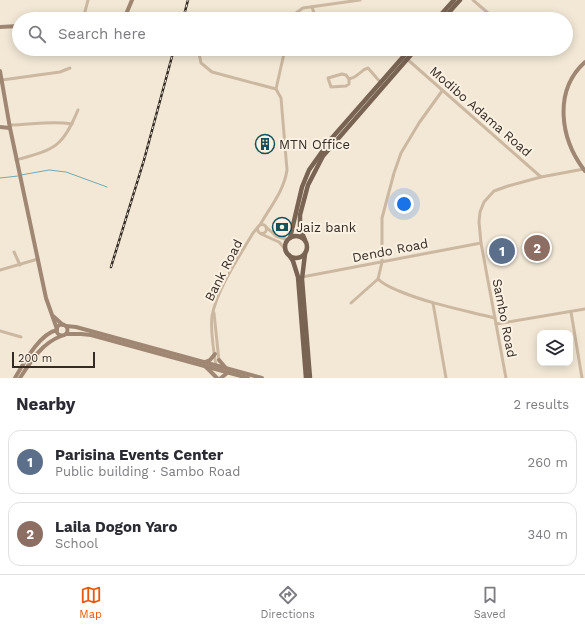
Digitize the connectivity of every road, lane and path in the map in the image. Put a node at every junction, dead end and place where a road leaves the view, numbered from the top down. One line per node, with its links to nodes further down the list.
1 (88, 0): 8 (street)
2 (132, 0): 9 (street)
3 (360, 0): 7 (street)
4 (454, 0): 12 (main road)
5 (460, 0): 13 (main road)
6 (473, 0): 14 (street)
7 (312, 7): 10 (street); 11 (street)
8 (85, 12)
9 (127, 12)
10 (297, 12)
11 (314, 12)
12 (443, 12)
13 (449, 12)
14 (487, 12)
15 (12, 26): 16 (street)
16 (0, 27)
17 (200, 56): 28 (street)
18 (283, 56): 28 (street)
19 (404, 56): 27 (main road)
20 (410, 56): 21 (main road)
21 (407, 59): 29 (street, Modibo Adama Road); 43 (main road)
22 (585, 62): 35 (street)
23 (70, 68): 26 (street)
24 (0, 71): 26 (street)
25 (349, 79): 25 (street); 27 (street)
26 (2, 80): 32 (street)
27 (381, 82): 42 (main road)
28 (276, 88): 37 (street, Bank Road)
29 (442, 91): 36 (street, Modibo Adama Road); 50 (street)
30 (78, 110): 31 (street)
31 (72, 124): 32 (street); 34 (street)
32 (10, 126): 33 (street); 34 (street)
33 (0, 127)
34 (16, 160): 49 (street)
35 (584, 170): 36 (street, Sambo Road)
36 (541, 177): 44 (street, Sambo Road)
37 (265, 218): 38 (street, Bank Road); 39 (street)
38 (259, 226): 39 (street); 40 (street); 41 (street, Bank Road)
39 (265, 226): 40 (street); 42 (street)
40 (261, 233): 41 (street, Bank Road); 45 (street)
41 (251, 236): 58 (street, Bank Road)
42 (289, 239): 43 (main road); 45 (main road)
43 (305, 240): 47 (main road)
44 (481, 243): 50 (street, Dendo Road); 61 (street, Sambo Road)
45 (285, 249): 48 (main road)
46 (14, 252): 51 (street)
47 (305, 254): 48 (main road); 53 (main road)
48 (289, 255): 79 (main road)
49 (38, 259): 51 (street); 60 (street)
50 (382, 262): 53 (street, Dendo Road); 54 (street)
51 (20, 265): 52 (street)
52 (0, 270)
53 (302, 277): 80 (main road)
54 (378, 279): 55 (street); 56 (street)
55 (351, 303)
56 (433, 303): 61 (street); 81 (street)
57 (585, 309): 59 (street)
58 (213, 312): 68 (street, Bank Road); 69 (street, Bank Road)
59 (571, 312): 62 (street); 83 (street)
60 (53, 316): 63 (street); 64 (street)
61 (495, 318): 62 (street, Sambo Road)
62 (496, 324): 82 (street, Sambo Road)
63 (64, 326): 64 (street); 66 (street); 70 (street)
64 (57, 329): 66 (street); 73 (street)
65 (0, 330): 67 (street)
66 (64, 335): 70 (street); 74 (street)
67 (21, 337)
68 (214, 354): 70 (street); 71 (street, Bank Road)
69 (218, 360): 71 (street, Bank Road); 72 (street)
70 (206, 365): 71 (street); 75 (street)
71 (218, 368): 72 (street); 75 (street, Bank Road); 76 (street)
72 (227, 370): 76 (street); 77 (street); 78 (street)
73 (14, 378)
74 (20, 378)
75 (217, 378)
76 (220, 378)
77 (248, 378)
78 (262, 378)
79 (306, 378)
80 (310, 378)
81 (446, 378)
82 (506, 378)
83 (582, 378)

